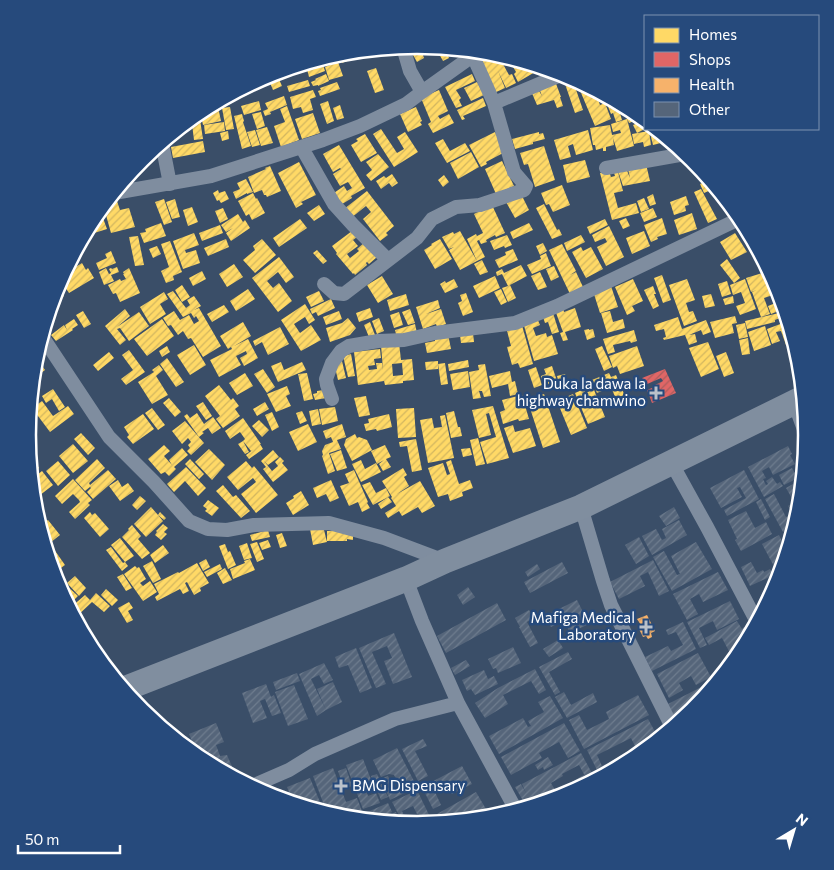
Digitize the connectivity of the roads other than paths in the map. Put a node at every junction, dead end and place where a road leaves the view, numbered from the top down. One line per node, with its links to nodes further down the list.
1 (405, 54): 5 (street)
2 (469, 58): 5 (street)
3 (477, 60): 6 (street)
4 (551, 79): 6 (street)
5 (422, 92): 7 (street)
6 (494, 103): 14 (street)
7 (302, 148): 11 (street); 14 (street)
8 (164, 151): 11 (street)
9 (675, 156): 10 (street)
10 (606, 168)
11 (170, 184): 12 (street)
12 (125, 191)
13 (733, 221): 17 (street)
14 (388, 260): 15 (street)
15 (324, 284)
16 (47, 344): 21 (street)
17 (332, 399)
18 (796, 401): 19 (highway)
19 (671, 462): 20 (highway); 23 (street)
20 (580, 507): 21 (highway); 26 (street)
21 (445, 561): 22 (highway)
22 (406, 578): 24 (highway); 25 (street)
23 (753, 614)
24 (131, 685)
25 (458, 703): 27 (street); 28 (street)
26 (669, 720)
27 (261, 782)
28 (513, 804)

